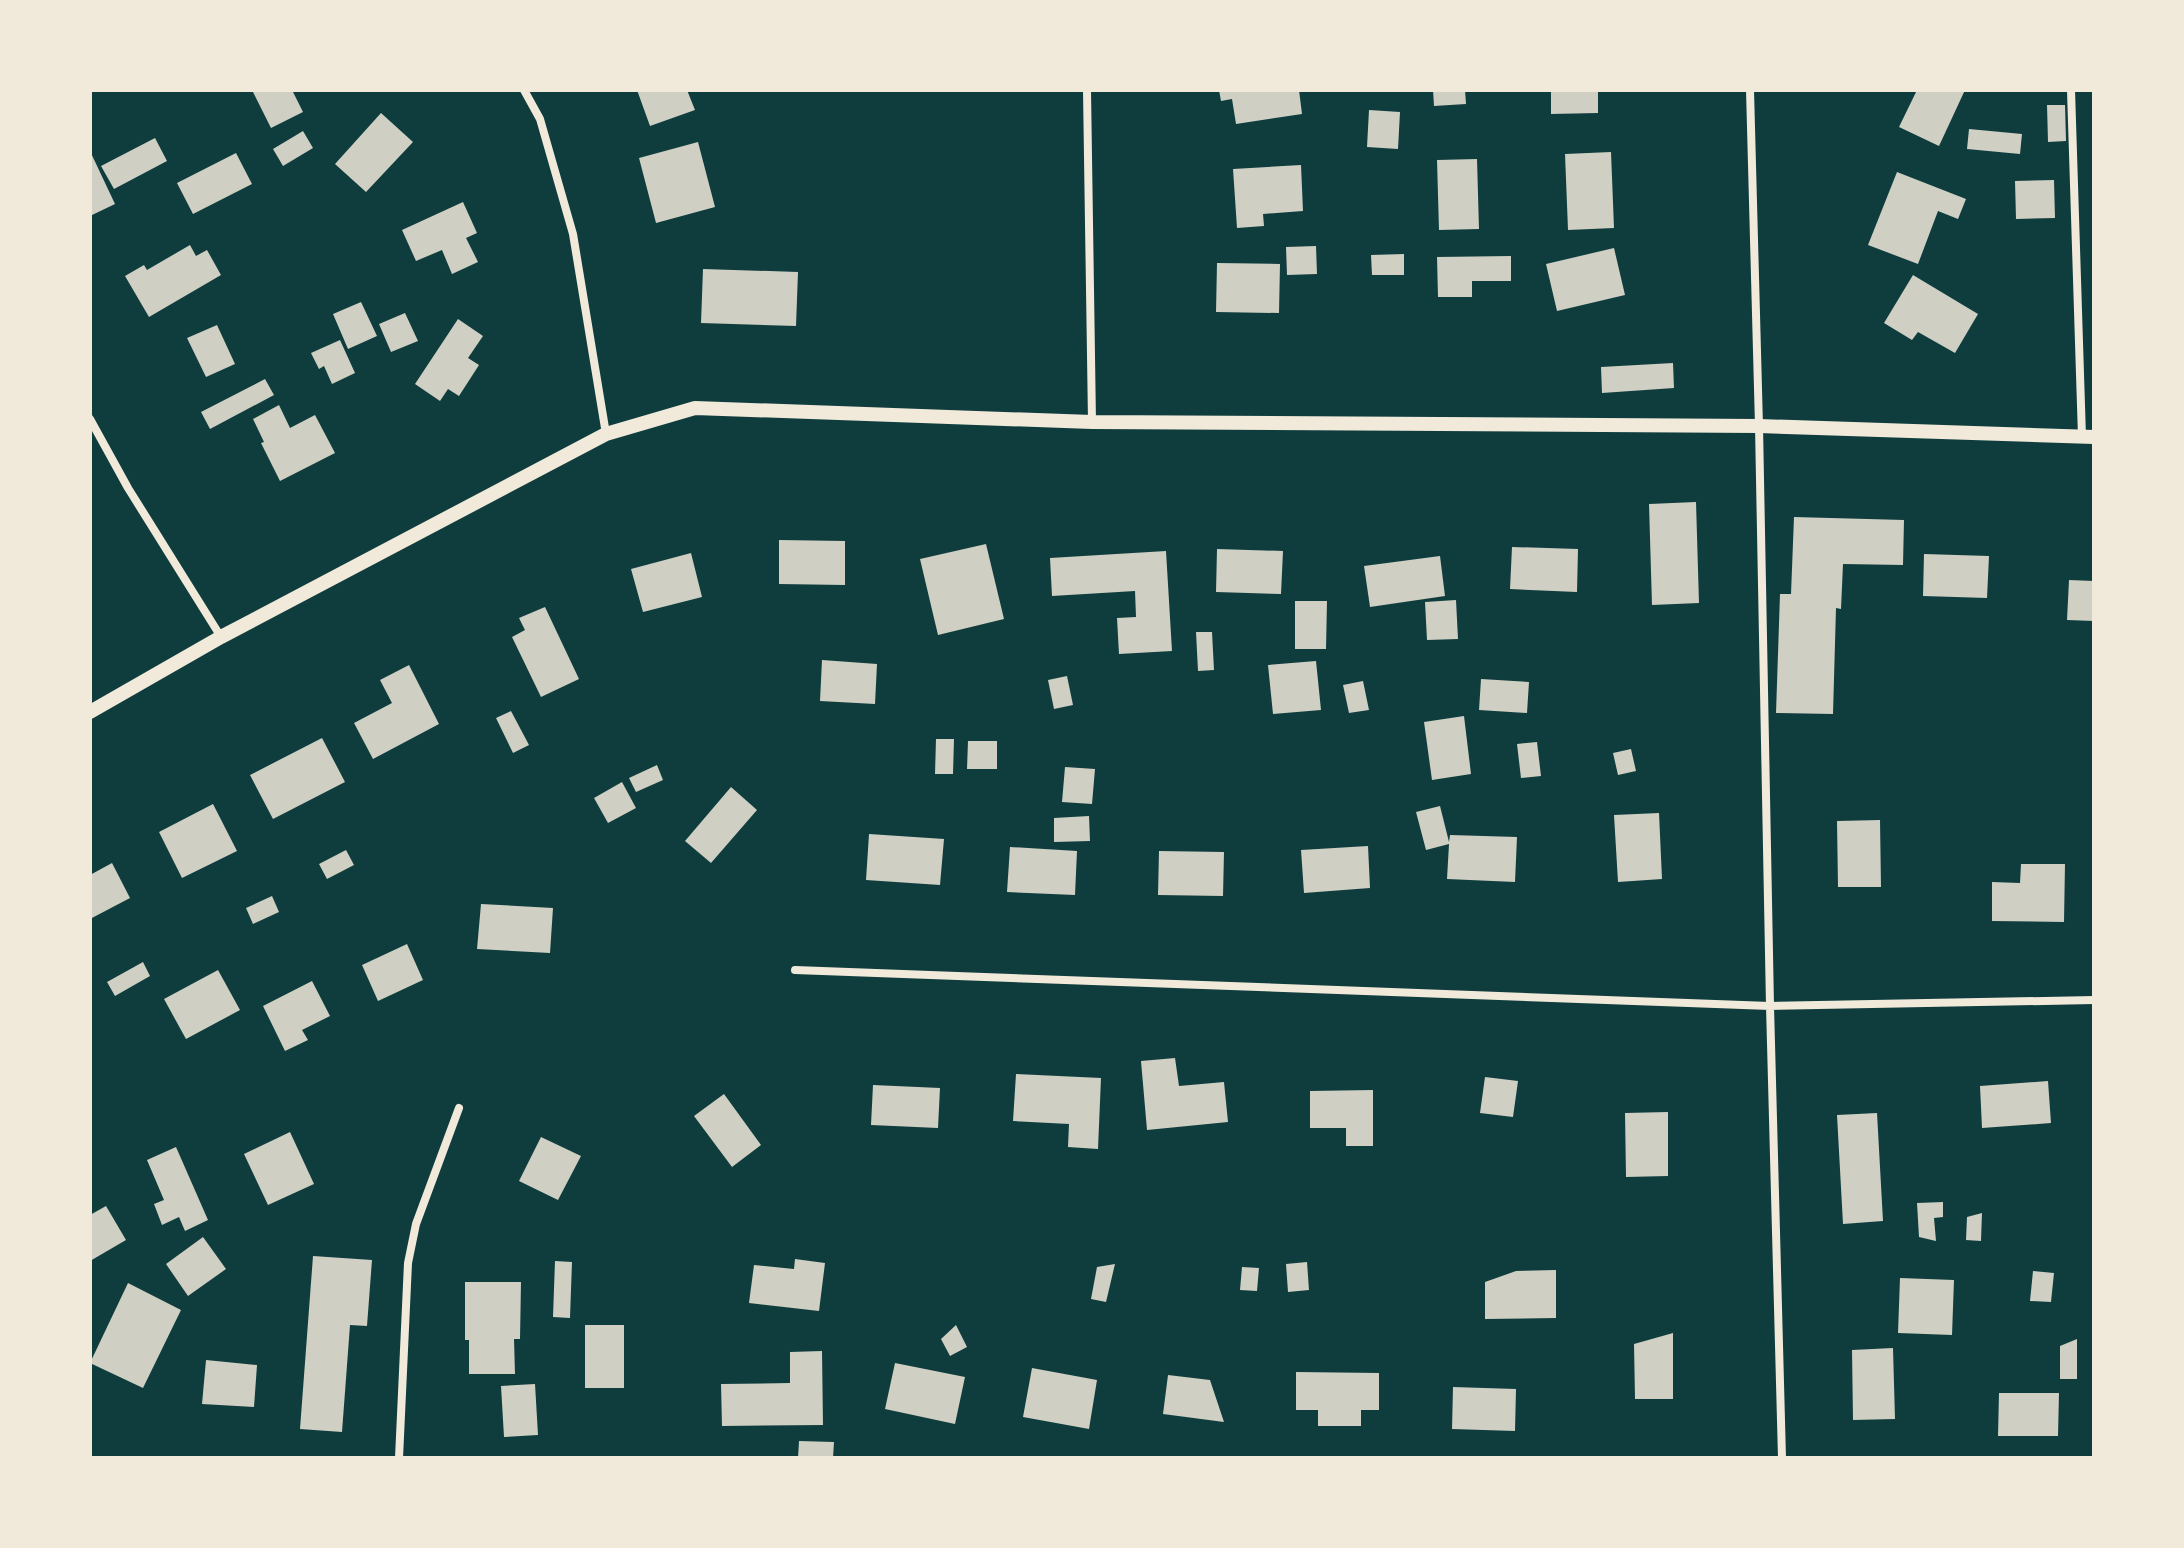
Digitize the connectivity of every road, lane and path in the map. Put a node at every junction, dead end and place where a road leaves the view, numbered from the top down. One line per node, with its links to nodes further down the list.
1 (524, 90): 8 (street)
2 (1087, 90): 6 (street)
3 (1750, 90): 7 (street)
4 (2071, 90): 9 (street)
5 (90, 419): 10 (street)
6 (1092, 422): 7 (street); 8 (street)
7 (1759, 426): 9 (street); 14 (street)
8 (606, 434): 10 (street)
9 (2088, 437)
10 (221, 637): 11 (street)
11 (90, 712)
12 (795, 970): 14 (street)
13 (2094, 1000): 14 (street)
14 (1770, 1006): 17 (street)
15 (459, 1108): 16 (street)
16 (399, 1458)
17 (1782, 1458)

